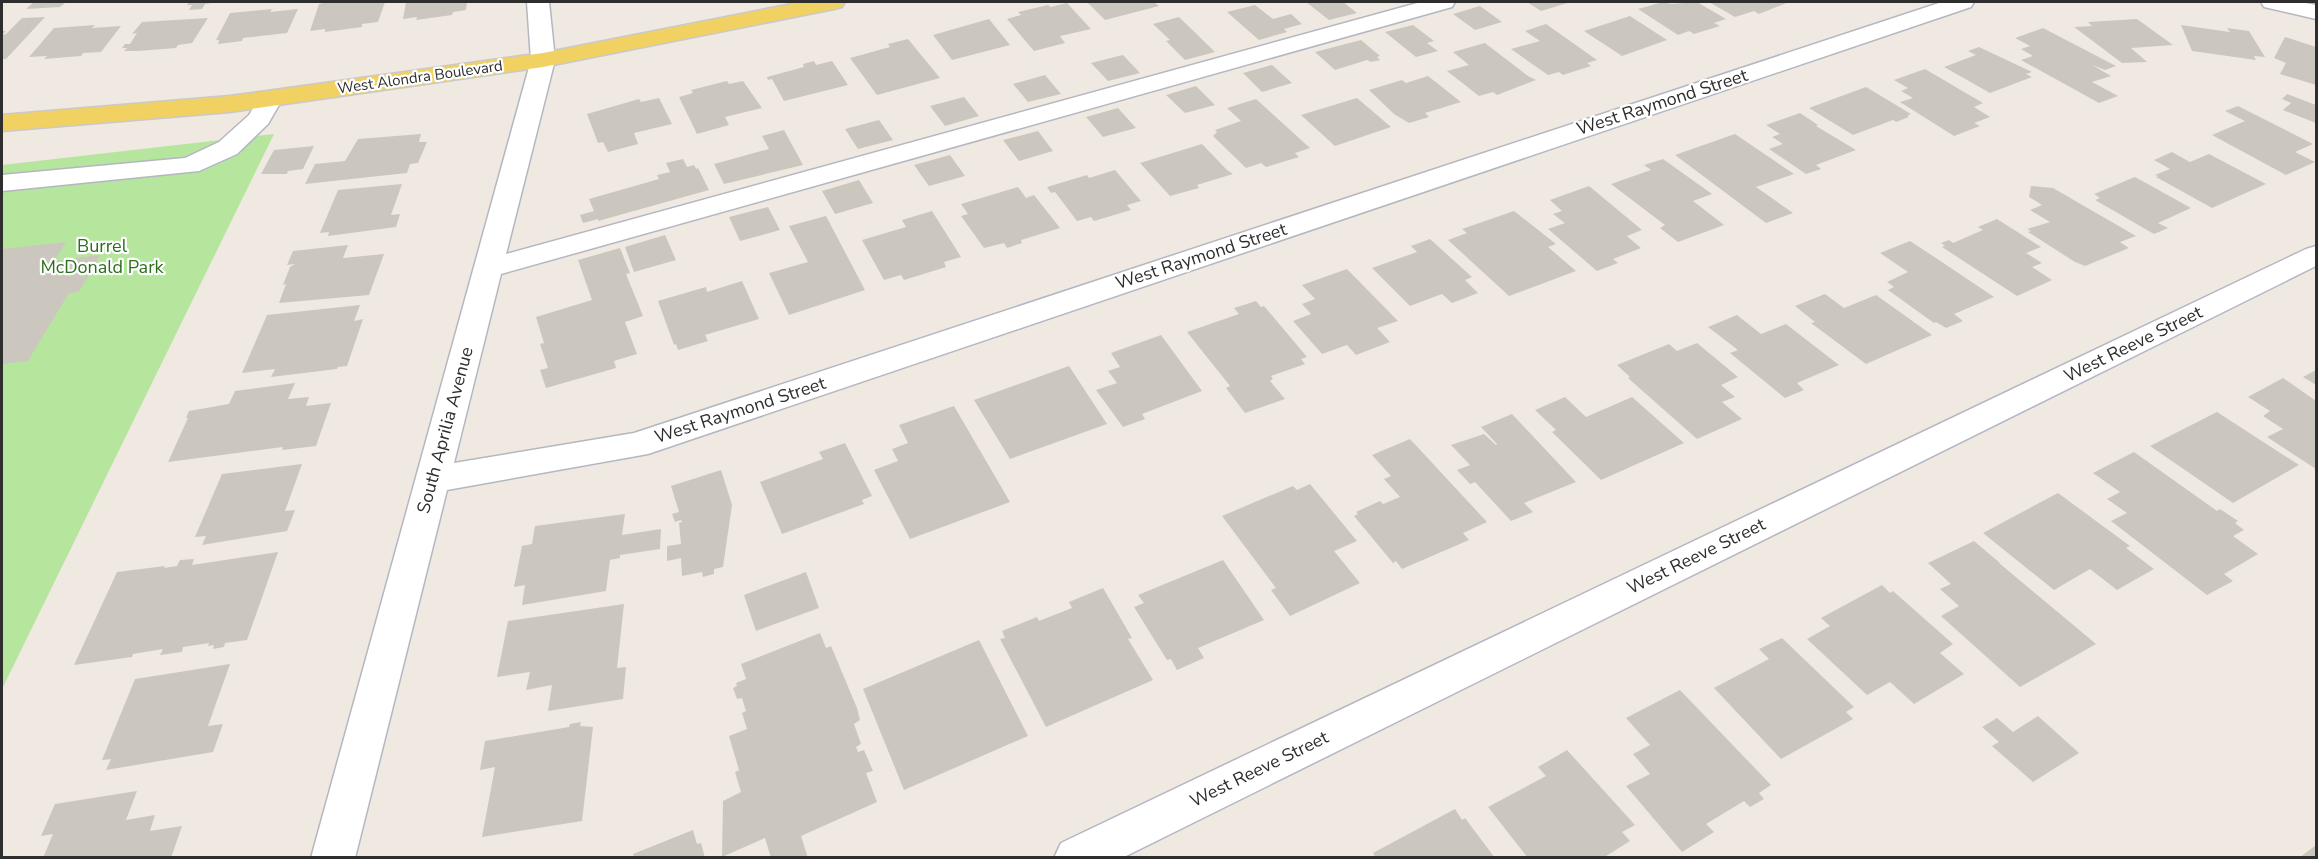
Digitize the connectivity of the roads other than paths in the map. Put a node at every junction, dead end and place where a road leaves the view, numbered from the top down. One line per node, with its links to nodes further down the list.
1 (538, 2): 7 (street, South Aprilia Avenue)
2 (834, 2): 7 (main road, West Alondra Boulevard)
3 (1444, 2): 12 (street)
4 (1963, 2): 13 (street, West Raymond Street)
5 (2272, 2): 6 (street)
6 (2316, 12)
7 (543, 60): 8 (main road, West Alondra Boulevard); 12 (street, South Aprilia Avenue)
8 (271, 98): 9 (main road, West Alondra Boulevard); 10 (street)
9 (2, 123)
10 (2, 183)
11 (2316, 255): 15 (street, West Reeve Street)
12 (488, 268): 13 (street, South Aprilia Avenue)
13 (431, 480): 14 (street, South Aprilia Avenue)
14 (333, 858)
15 (1076, 858)

